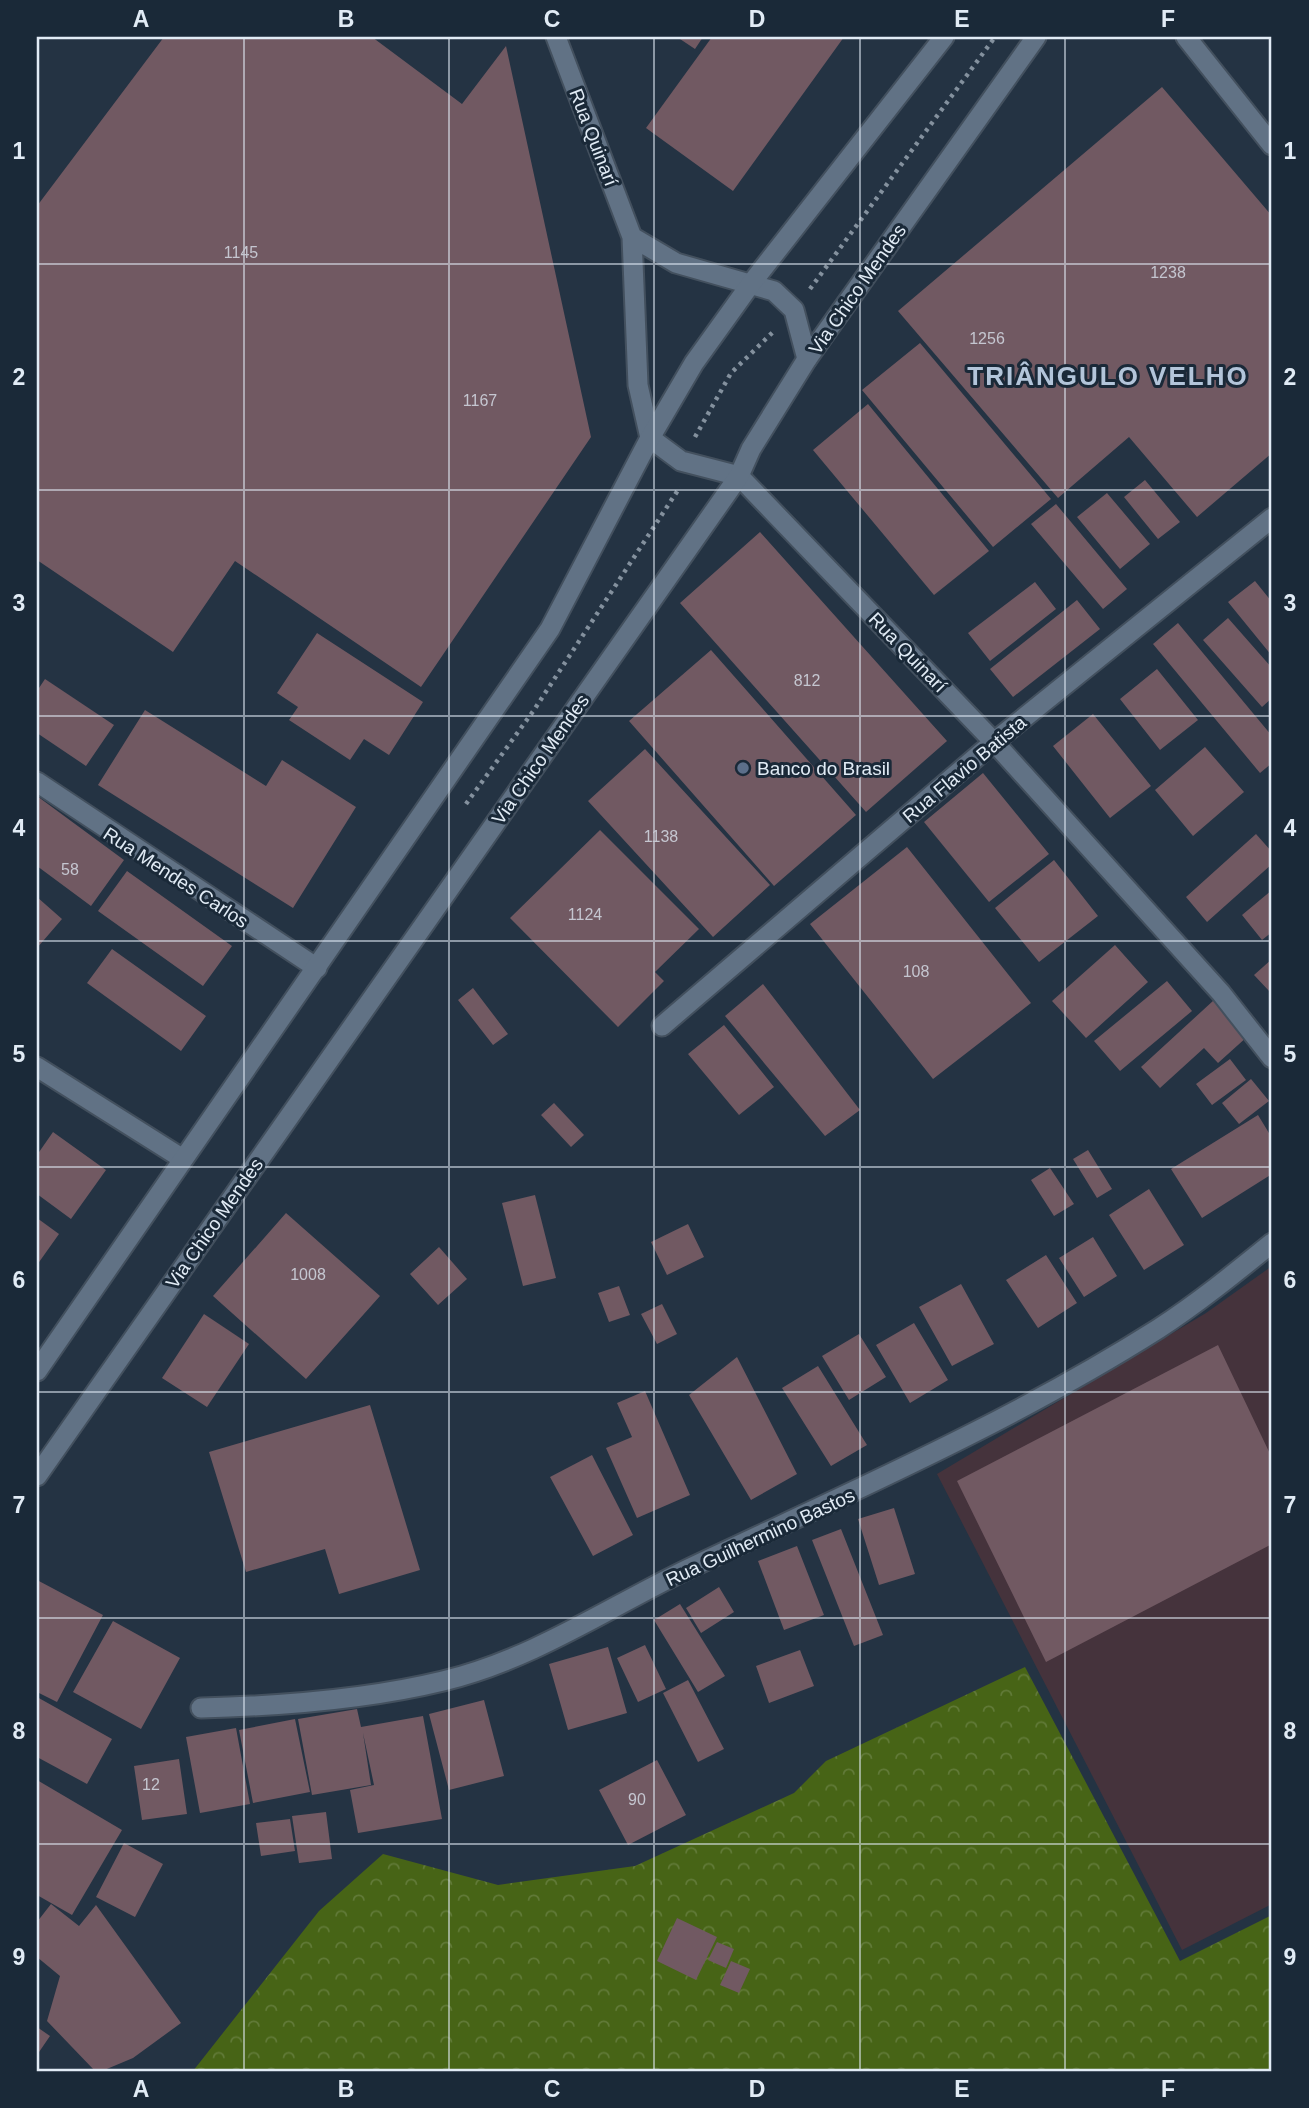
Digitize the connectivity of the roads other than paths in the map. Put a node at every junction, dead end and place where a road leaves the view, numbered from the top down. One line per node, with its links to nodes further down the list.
1 (556, 37): 6 (street, Rua Quinarí)
2 (943, 37): 7 (street)
3 (1036, 37): 8 (street, Via Chico Mendes)
4 (1186, 37): 5 (street)
5 (1272, 145)
6 (632, 237): 7 (street); 9 (street, Rua Quinarí)
7 (750, 285): 8 (street); 9 (street)
8 (807, 359): 10 (street, Via Chico Mendes)
9 (650, 438): 10 (street); 14 (street)
10 (738, 476): 12 (street, Rua Quinarí); 21 (street, Via Chico Mendes)
11 (1272, 518): 12 (street, Rua Flavio Batista)
12 (994, 742): 15 (street, Rua Flavio Batista); 16 (street, Rua Quinarí)
13 (37, 782): 14 (street, Rua Mendes Carlos)
14 (317, 968): 18 (street)
15 (662, 1027)
16 (1272, 1058)
17 (37, 1067): 18 (street)
18 (183, 1159): 20 (street)
19 (1272, 1243): 22 (street, Rua Guilhermino Bastos)
20 (37, 1371)
21 (37, 1476)
22 (201, 1708)

